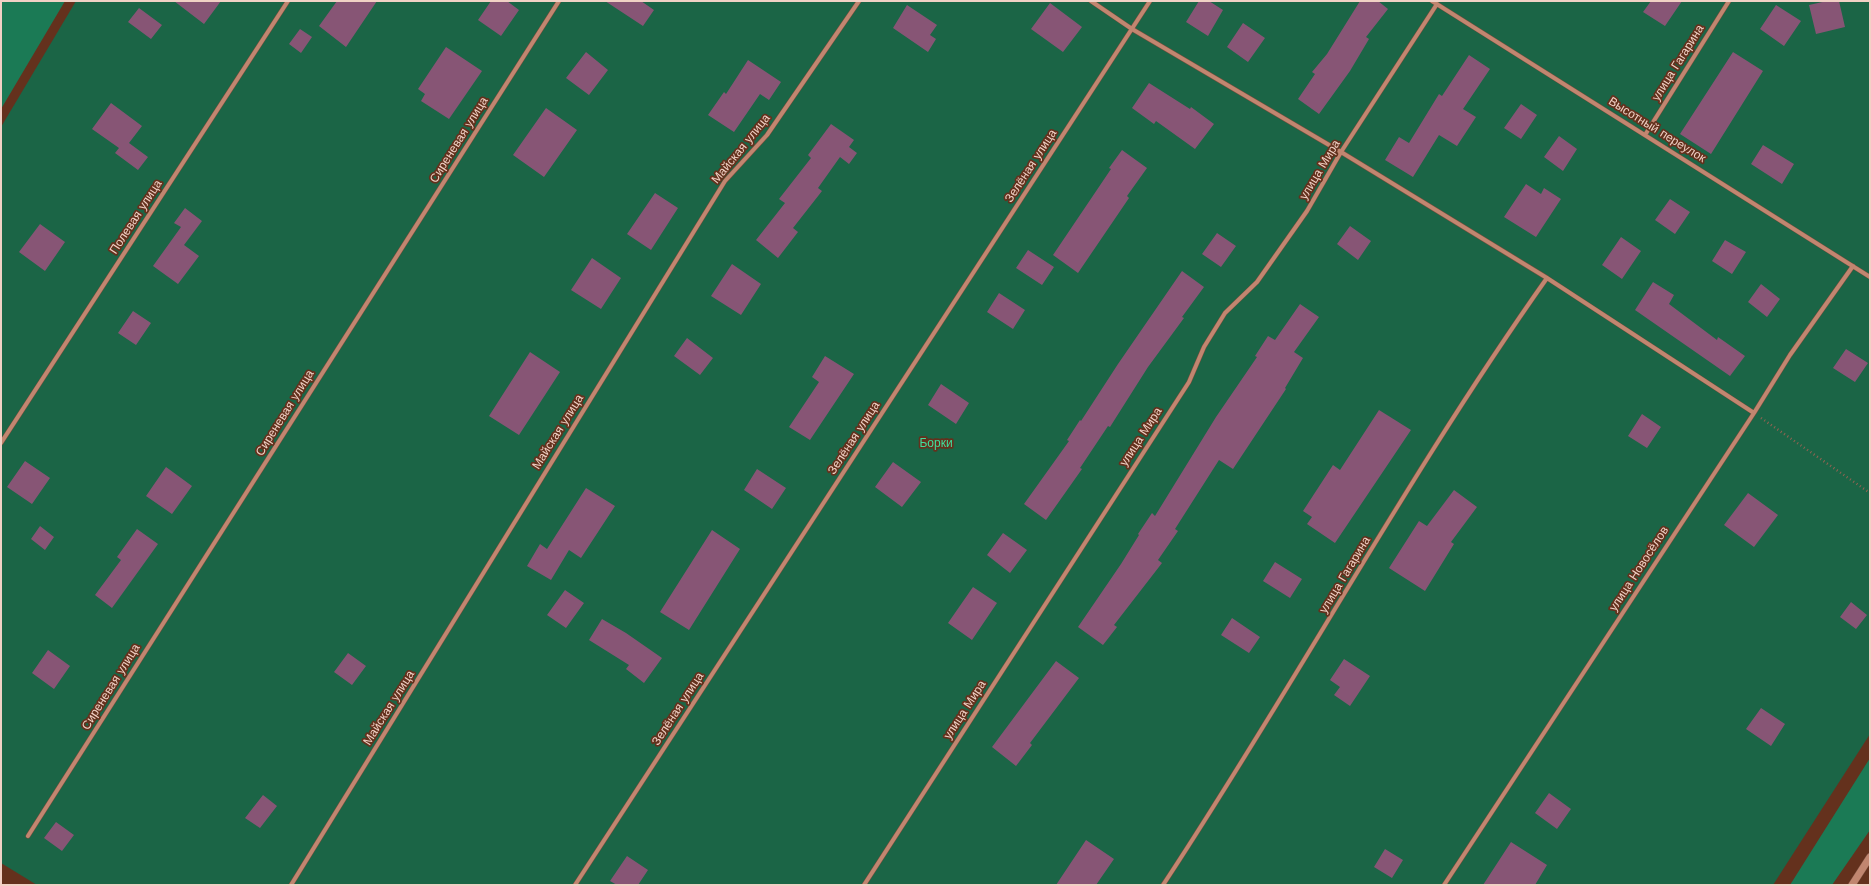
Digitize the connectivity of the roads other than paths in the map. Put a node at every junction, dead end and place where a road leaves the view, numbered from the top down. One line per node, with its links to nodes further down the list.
1 (288, 1): 16 (street, Полевая улица)
2 (559, 1): 17 (street, Сиреневая улица)
3 (858, 1): 19 (street, Майская улица)
4 (1091, 1): 9 (street)
5 (1150, 1): 9 (street, Зелёная улица)
6 (1432, 1): 8 (street, Высотный переулок)
7 (1729, 1): 10 (street, улица Гагарина)
8 (1437, 4): 10 (street, Высотный переулок); 11 (street, улица Мира)
9 (1132, 29): 11 (street); 20 (street, Зелёная улица)
10 (1645, 135): 12 (street, Высотный переулок)
11 (1341, 152): 14 (street); 21 (street, улица Мира)
12 (1853, 266): 13 (street, Высотный переулок); 15 (street, улица Новосёлов)
13 (1870, 277)
14 (1547, 278): 15 (street); 22 (street, улица Гагарина)
15 (1754, 413): 23 (street, улица Новосёлов)
16 (1, 443)
17 (28, 836)
18 (1870, 857): 24 (street)
19 (291, 885)
20 (575, 885)
21 (864, 885)
22 (1163, 885)
23 (1444, 885)
24 (1852, 885)

